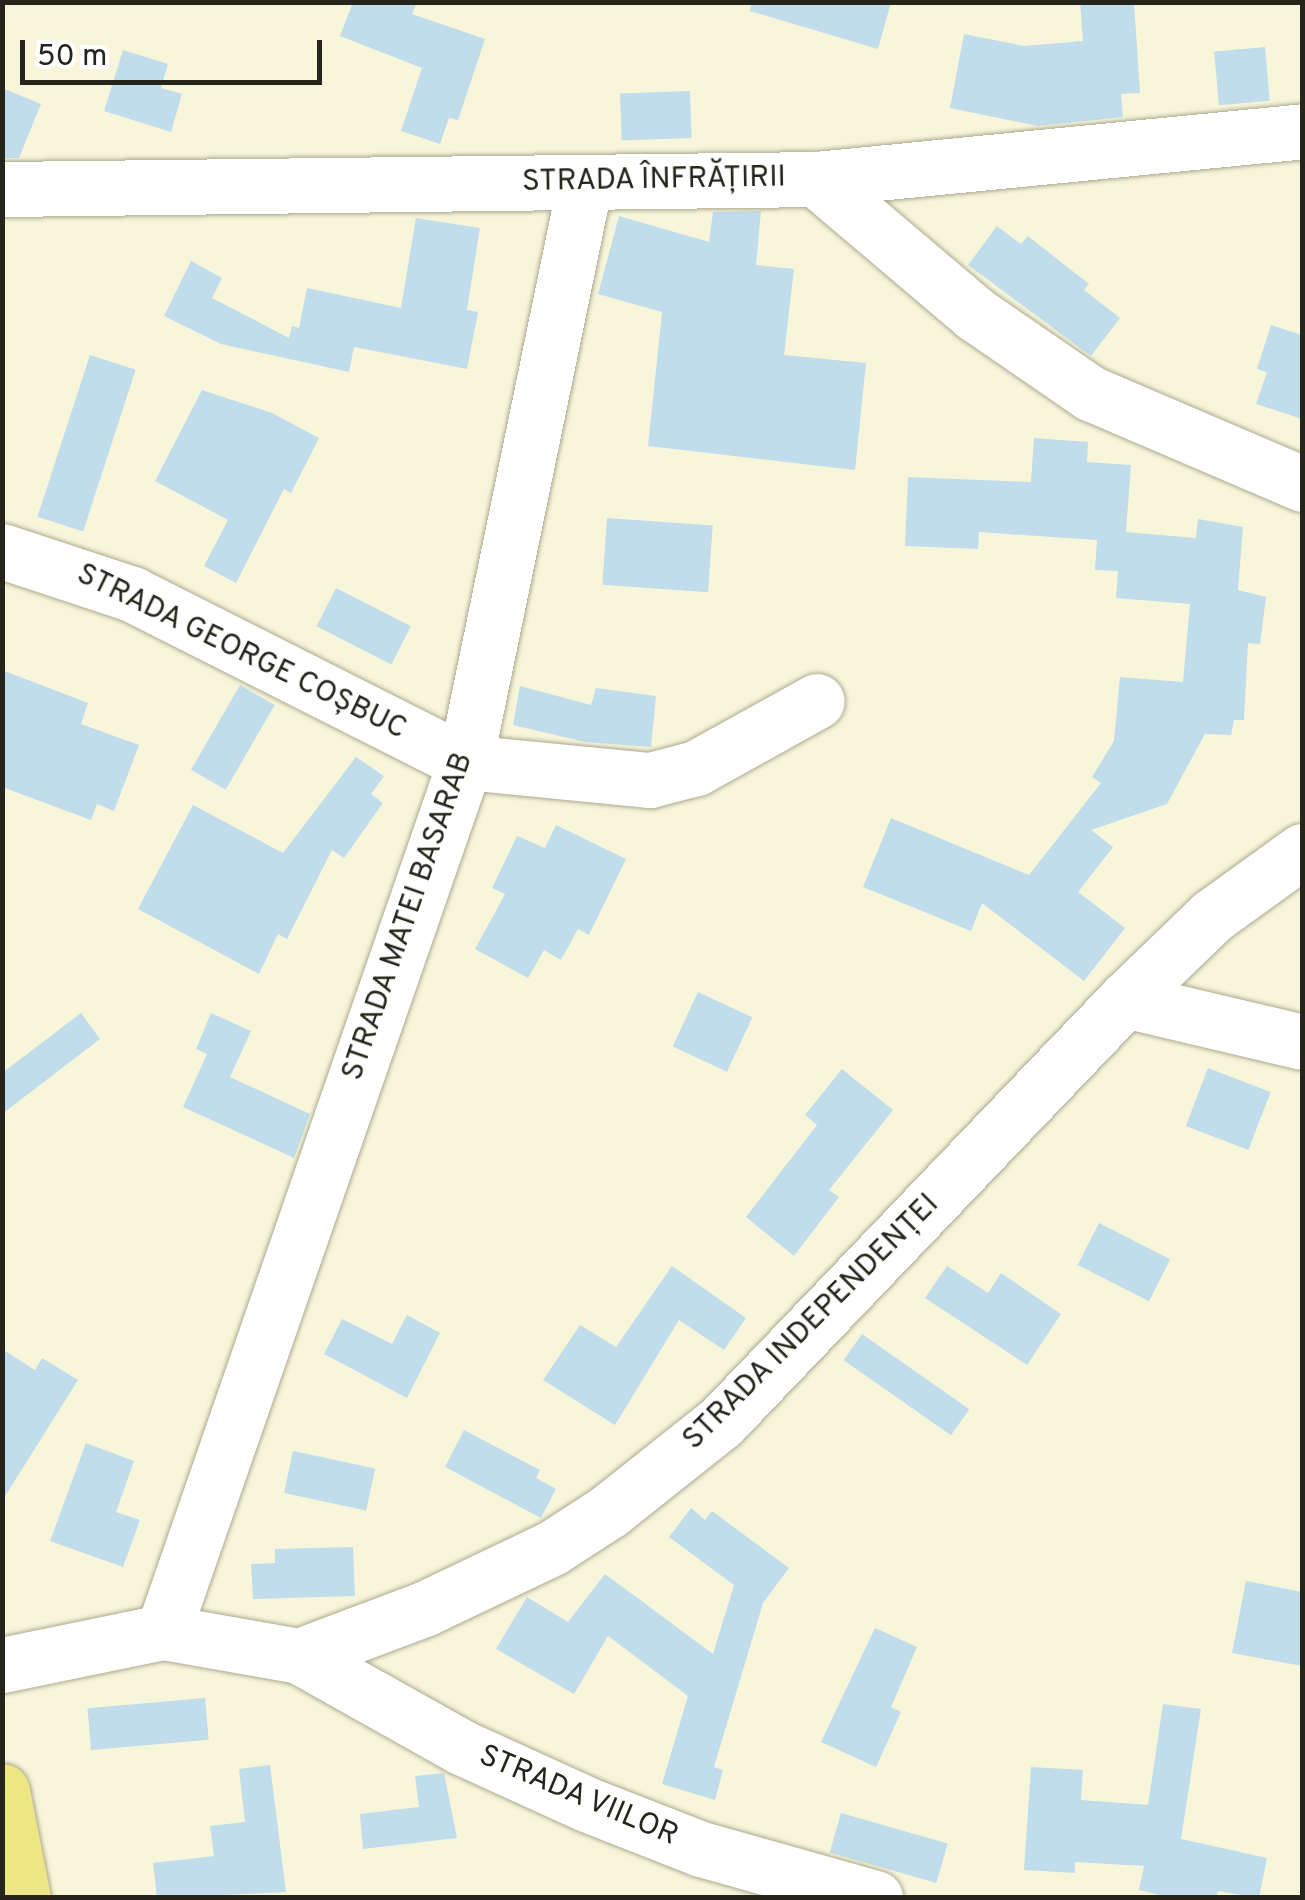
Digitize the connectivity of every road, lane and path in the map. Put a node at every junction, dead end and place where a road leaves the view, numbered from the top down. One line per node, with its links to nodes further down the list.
1 (1302, 130): 2 (street, STRADA ÎNFRĂȚIRII)
2 (816, 179): 3 (street, STRADA ÎNFRĂȚIRII); 5 (street)
3 (585, 182): 4 (street, STRADA ÎNFRĂȚIRII); 8 (street, STRADA MATEI BASARAB)
4 (2, 189)
5 (1302, 484)
6 (2, 551): 8 (street, STRADA GEORGE COȘBUC)
7 (817, 701): 8 (street, STRADA GEORGE COȘBUC)
8 (465, 762): 12 (street, STRADA MATEI BASARAB)
9 (1302, 851): 10 (street, STRADA INDEPENDENȚEI)
10 (1124, 1000): 11 (street); 13 (street, STRADA INDEPENDENȚEI)
11 (1302, 1042)
12 (164, 1632): 13 (street); 14 (street)
13 (298, 1656): 17 (street, STRADA VIILOR)
14 (2, 1665)
15 (2, 1791): 16 (main road)
16 (23, 1898)
17 (875, 1898)

